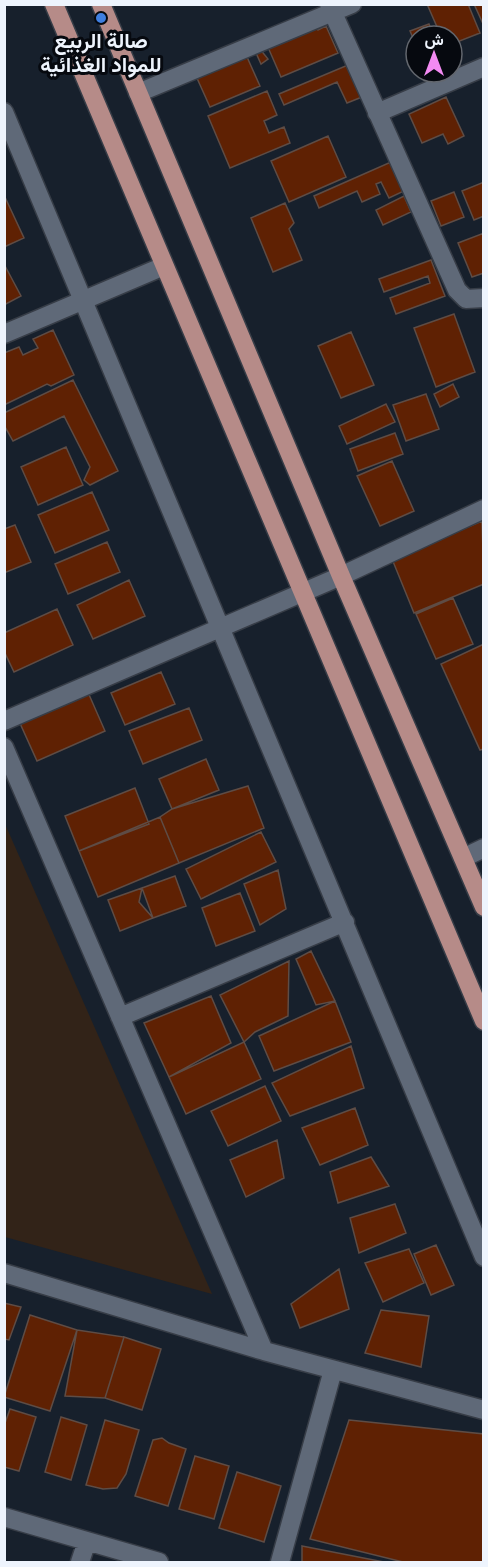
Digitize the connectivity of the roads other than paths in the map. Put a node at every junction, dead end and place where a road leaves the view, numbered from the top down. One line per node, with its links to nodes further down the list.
1 (54, 4): 9 (main road)
2 (101, 4): 6 (main road)
3 (352, 4): 4 (street)
4 (331, 9): 6 (street); 8 (street)
5 (483, 67): 8 (street)
6 (138, 93): 14 (main road)
7 (4, 112): 11 (street)
8 (377, 113): 10 (street)
9 (164, 266): 11 (street); 15 (main road)
10 (483, 298)
11 (83, 299): 12 (street); 16 (street)
12 (4, 334)
13 (483, 509): 14 (street)
14 (341, 576): 15 (street); 20 (main road)
15 (300, 593): 16 (street); 24 (main road)
16 (220, 627): 17 (street); 22 (street)
17 (4, 721)
18 (4, 747): 23 (street)
19 (483, 848): 20 (street)
20 (464, 858): 21 (main road)
21 (483, 907)
22 (345, 922): 23 (street); 25 (street)
23 (120, 1017): 27 (street)
24 (483, 1021)
25 (483, 1257)
26 (4, 1273): 27 (street)
27 (264, 1351): 28 (street)
28 (333, 1370): 29 (street); 34 (street)
29 (483, 1410)
30 (4, 1517): 31 (street)
31 (87, 1541): 32 (street); 33 (street)
32 (80, 1563)
33 (159, 1563)
34 (280, 1563)

